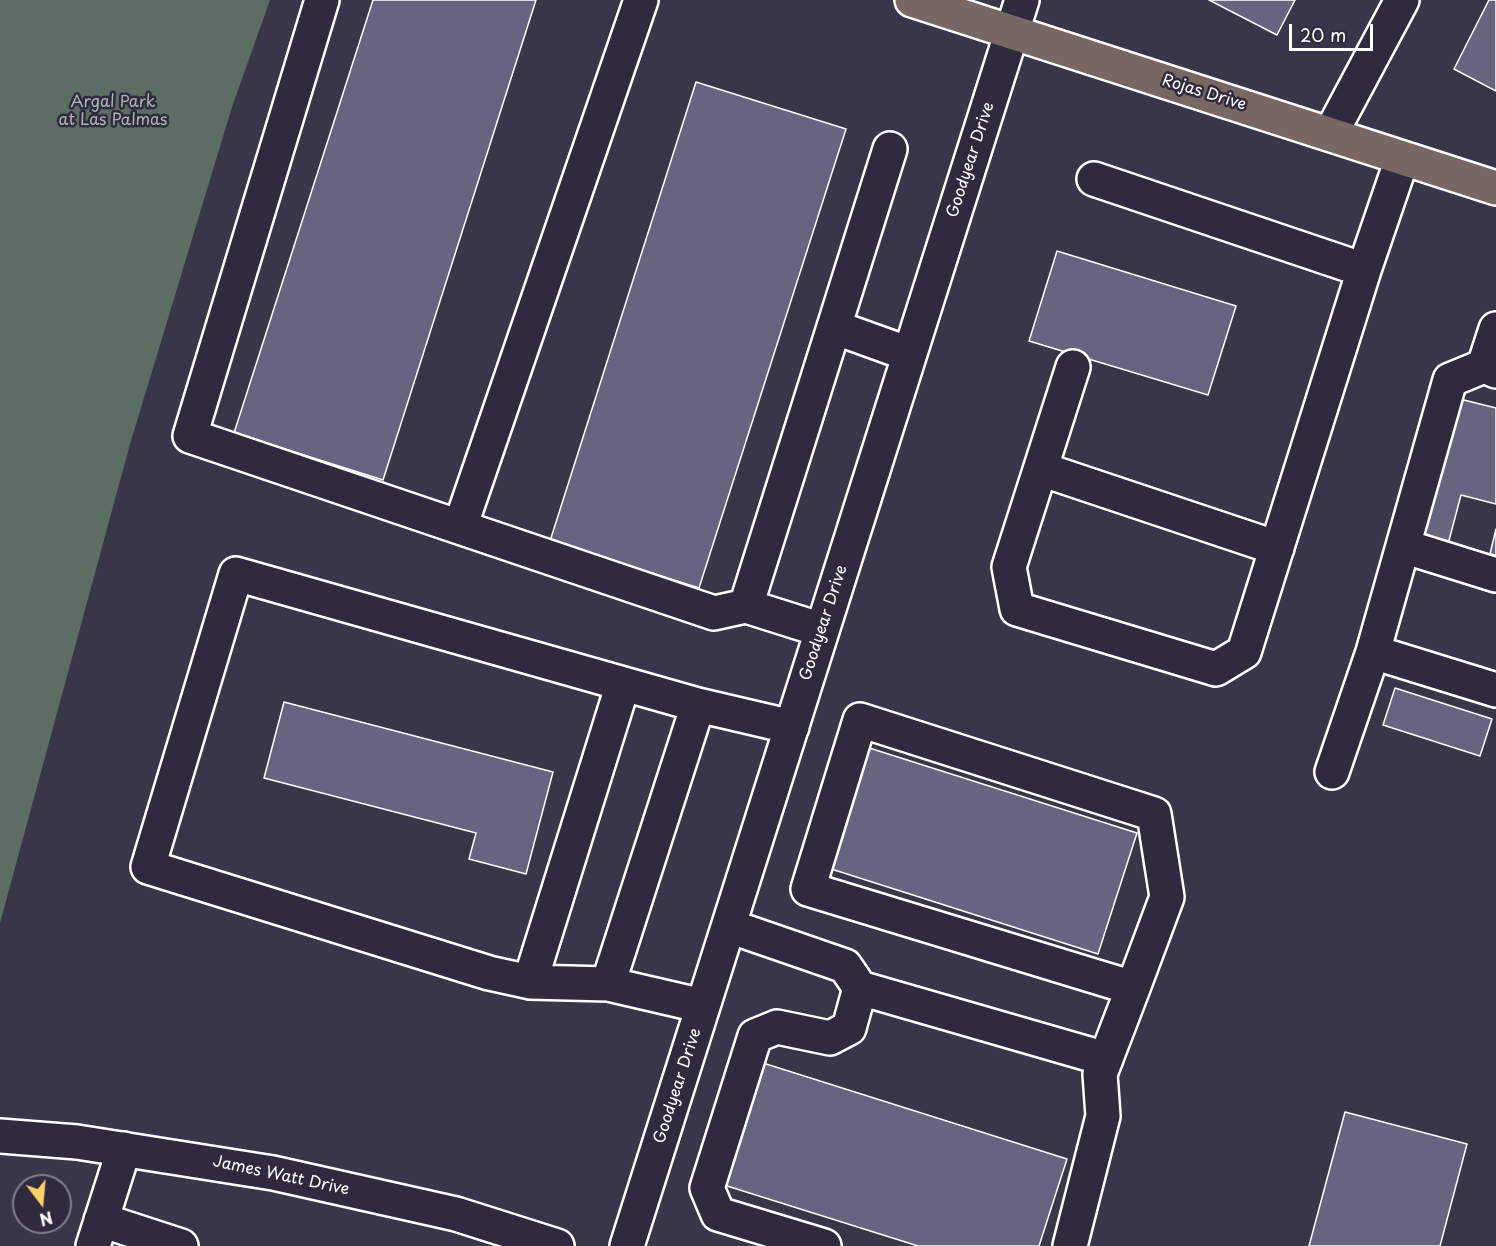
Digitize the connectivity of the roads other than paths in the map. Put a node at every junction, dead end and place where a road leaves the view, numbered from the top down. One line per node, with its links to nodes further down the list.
1 (322, 0): 19 (street)
2 (641, 0): 19 (street)
3 (912, 0): 6 (main road, Rojas Drive)
4 (1022, 0): 6 (street, Goodyear Drive)
5 (1402, 0): 7 (street)
6 (1012, 32): 7 (main road, Rojas Drive); 15 (street, Goodyear Drive)
7 (1331, 134): 9 (main road, Rojas Drive)
8 (890, 149): 13 (street)
9 (1402, 159): 11 (main road, Rojas Drive); 12 (street)
10 (1094, 179): 12 (street)
11 (1496, 188)
12 (1364, 270): 21 (street)
13 (834, 327): 15 (street); 23 (street)
14 (1496, 329): 17 (street)
15 (909, 354): 24 (street, Goodyear Drive)
16 (1074, 367): 18 (street)
17 (1490, 369): 20 (street)
18 (1041, 469): 21 (street); 21 (street)
19 (460, 527): 23 (street)
20 (1402, 546): 22 (street); 25 (street)
21 (1277, 548)
22 (1496, 575)
23 (746, 606): 24 (street)
24 (822, 630): 29 (street, Goodyear Drive)
25 (1373, 652): 27 (street); 30 (street)
26 (623, 684): 28 (street); 32 (street); 32 (street)
27 (1496, 690)
28 (698, 705): 29 (street); 33 (street)
29 (792, 727): 31 (street, Goodyear Drive)
30 (1332, 772)
31 (729, 926): 34 (street); 36 (street, Goodyear Drive)
32 (530, 982): 33 (street)
33 (608, 984): 36 (street)
34 (860, 987): 37 (street); 41 (street)
35 (1133, 988): 35 (street); 37 (street)
36 (703, 1006): 44 (street, Goodyear Drive)
37 (1106, 1059): 46 (street)
38 (0, 1136): 39 (street, James Watt Drive)
39 (124, 1149): 40 (street); 43 (street, James Watt Drive)
40 (97, 1233): 42 (street)
41 (733, 1233): 45 (street)
42 (181, 1246)
43 (557, 1246)
44 (627, 1246)
45 (824, 1246)
46 (1070, 1246)

